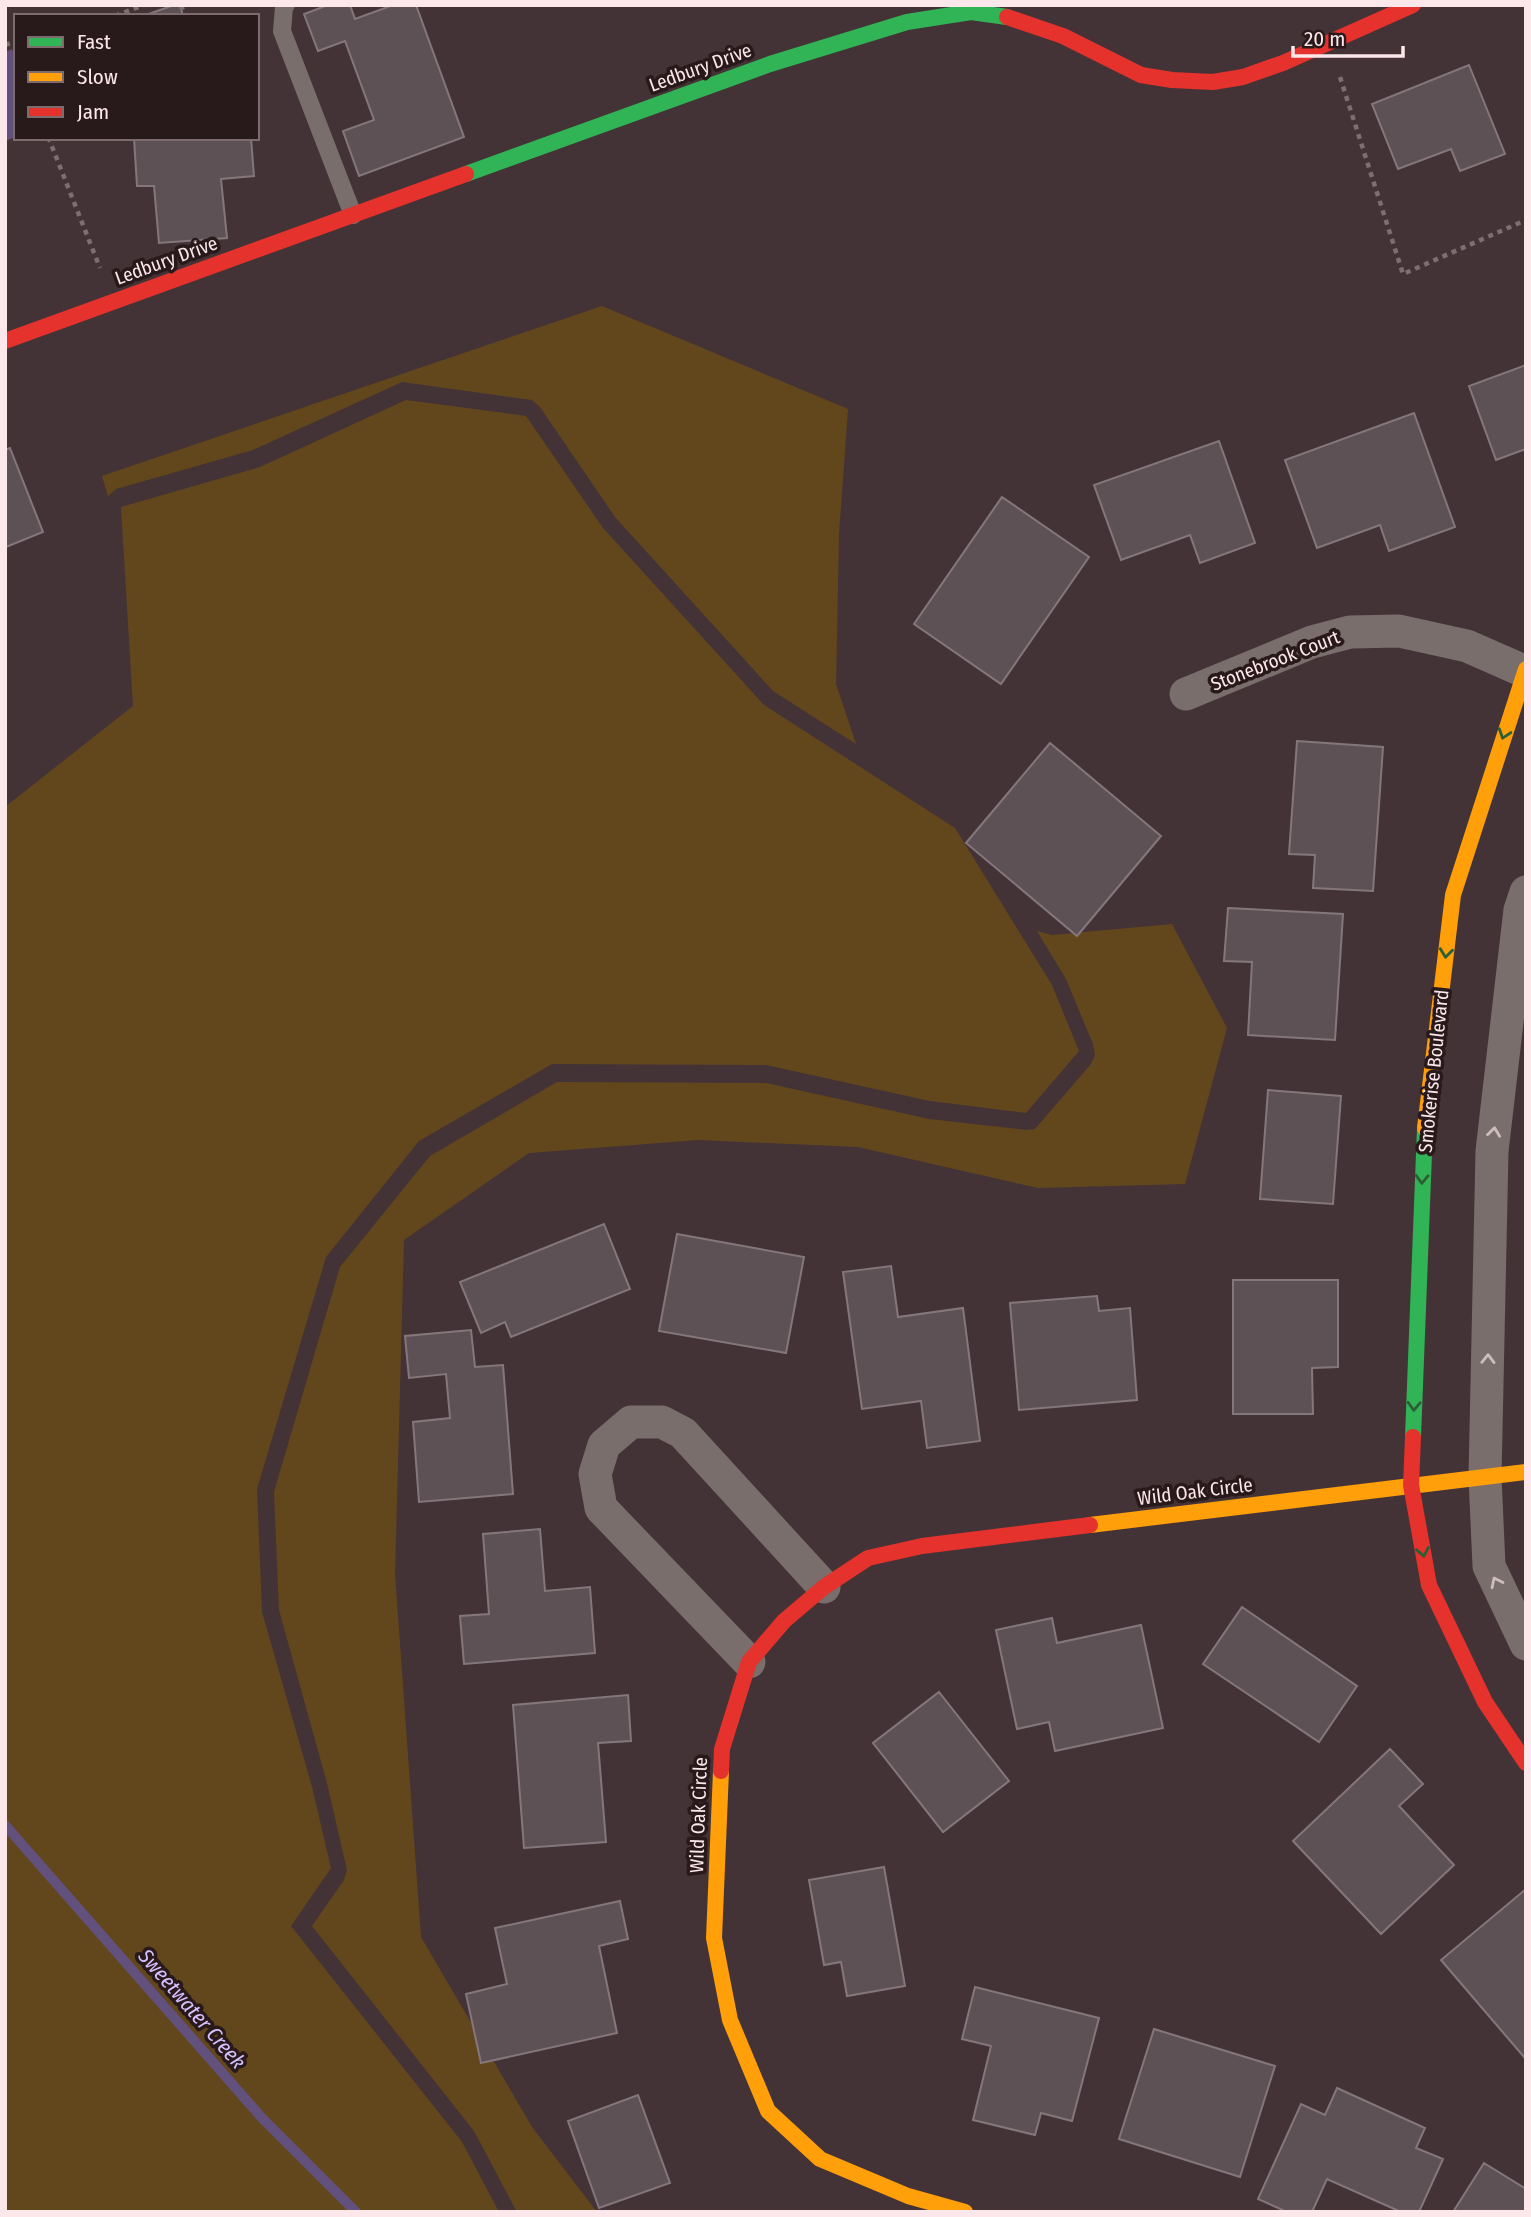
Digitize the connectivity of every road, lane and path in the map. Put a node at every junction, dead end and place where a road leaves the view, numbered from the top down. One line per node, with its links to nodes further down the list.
1 (144, 5): 4 (path)
2 (286, 5): 7 (lane)
3 (1413, 5): 5 (street, Ledbury Drive)
4 (133, 7)
5 (1329, 44): 7 (street, Ledbury Drive); 8 (path)
6 (49, 140): 9 (path)
7 (353, 215): 9 (street, Ledbury Drive)
8 (1526, 220)
9 (113, 302): 10 (street, Ledbury Drive)
10 (5, 341)
11 (1525, 671): 12 (street, Stonebrook Court); 16 (street, Smokerise Boulevard, one-way to 16)
12 (1186, 694)
13 (1526, 892): 15 (street, one-way to 13)
14 (1526, 1472): 15 (street, Wild Oak Circle)
15 (1485, 1477): 16 (street, Wild Oak Circle); 18 (street, one-way to 15)
16 (1411, 1485): 17 (street, Wild Oak Circle); 20 (street, Smokerise Boulevard, one-way to 20)
17 (824, 1587): 19 (street, Wild Oak Circle); 19 (street)
18 (1526, 1644)
19 (749, 1662): 21 (street, Wild Oak Circle)
20 (1526, 1763)
21 (965, 2212)

